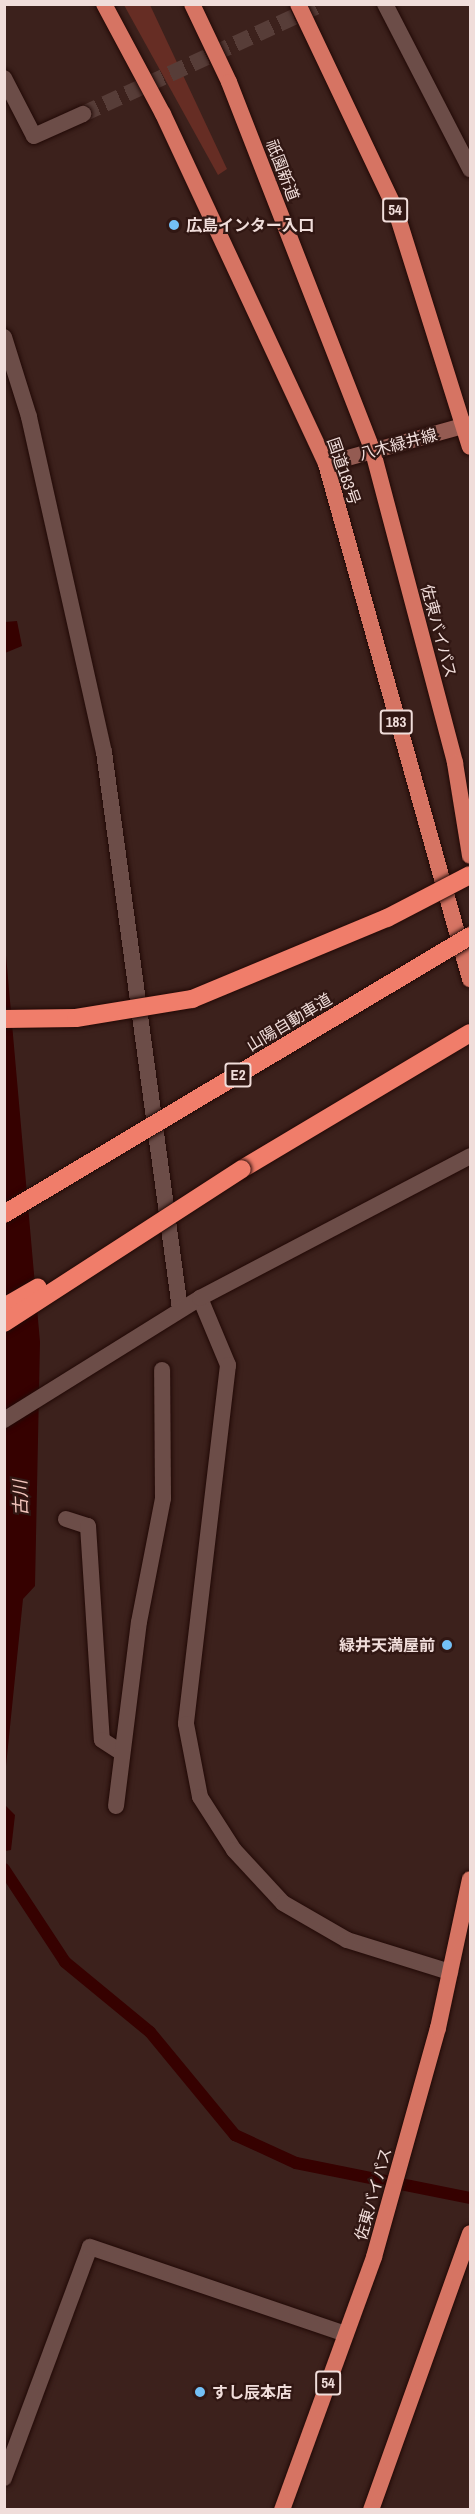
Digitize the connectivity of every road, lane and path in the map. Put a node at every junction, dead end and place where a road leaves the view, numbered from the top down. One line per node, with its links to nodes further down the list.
1 (104, 4): 12 (highway, 国道183号 / 183)
2 (192, 4): 11 (highway, 祇園新道)
3 (298, 4): 9 (highway, 54)
4 (385, 4): 7 (street)
5 (4, 78): 6 (street)
6 (83, 114)
7 (471, 169)
8 (4, 337): 24 (street)
9 (468, 425): 10 (highway, 54); 11 (main road, 八木緑井線)
10 (471, 447)
11 (373, 452): 12 (main road, 八木緑井線); 13 (highway, 佐東バイパス)
12 (326, 464): 16 (highway, 国道183号 / 183)
13 (471, 856)
14 (471, 875): 17 (highway, bridge)
15 (471, 936): 21 (highway, 山陽自動車道 / E2, bridge)
16 (471, 979)
17 (4, 1019)
18 (471, 1034): 20 (highway)
19 (471, 1156): 22 (street)
20 (242, 1169): 23 (highway, bridge); 25 (highway, bridge)
21 (4, 1214)
22 (200, 1298): 24 (street); 32 (street)
23 (4, 1307)
24 (180, 1309): 27 (street)
25 (4, 1323)
26 (162, 1370): 29 (street)
27 (4, 1420)
28 (66, 1518): 29 (street)
29 (122, 1753): 30 (street)
30 (116, 1806)
31 (471, 1879): 32 (highway, 佐東バイパス / 54)
32 (450, 1972): 34 (highway, 佐東バイパス / 54)
33 (471, 2233): 37 (highway)
34 (345, 2334): 35 (street); 36 (highway, 佐東バイパス / 54)
35 (4, 2478)
36 (282, 2510)
37 (371, 2510)

